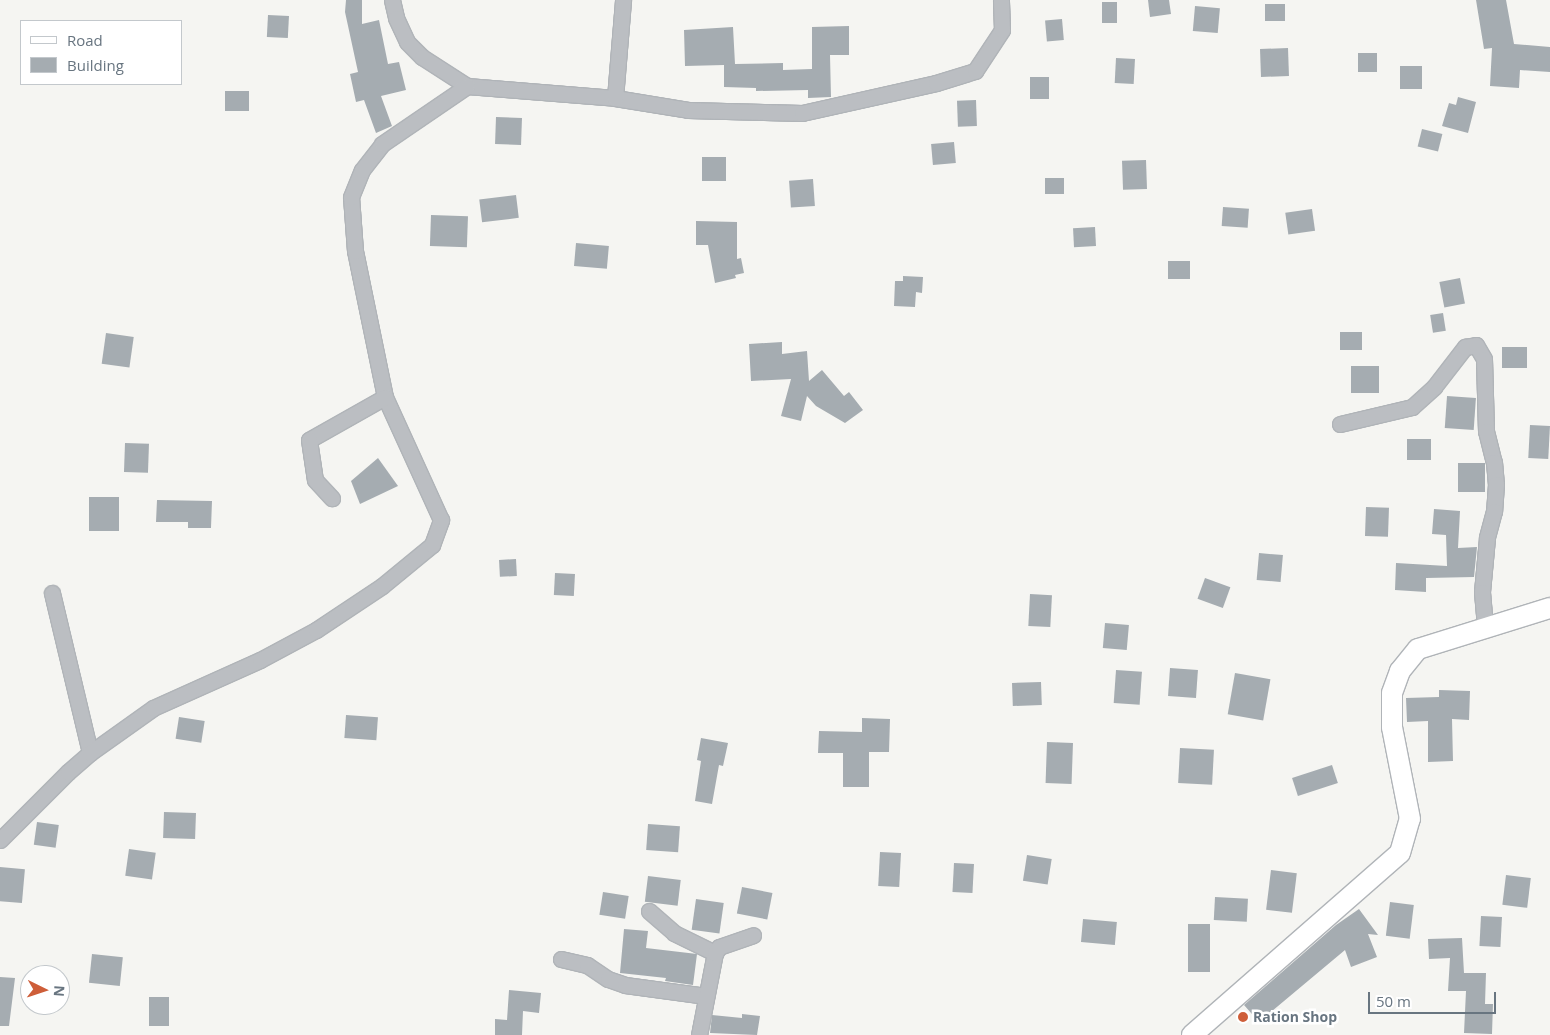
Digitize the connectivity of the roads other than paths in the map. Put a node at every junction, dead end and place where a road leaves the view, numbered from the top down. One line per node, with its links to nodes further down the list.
1 (392, 0): 4 (street)
2 (623, 0): 5 (street)
3 (1001, 0): 5 (street)
4 (467, 86): 5 (street); 6 (street)
5 (615, 98)
6 (385, 397): 8 (street); 12 (street)
7 (1340, 424): 11 (street)
8 (332, 498)
9 (52, 592): 12 (street)
10 (1550, 608): 11 (main road)
11 (1485, 628): 20 (main road)
12 (90, 753): 13 (street)
13 (0, 840)
14 (649, 911): 16 (street)
15 (753, 935): 16 (street)
16 (715, 953): 18 (street)
17 (562, 959): 18 (street)
18 (706, 996): 19 (street)
19 (699, 1035)
20 (1192, 1035)

